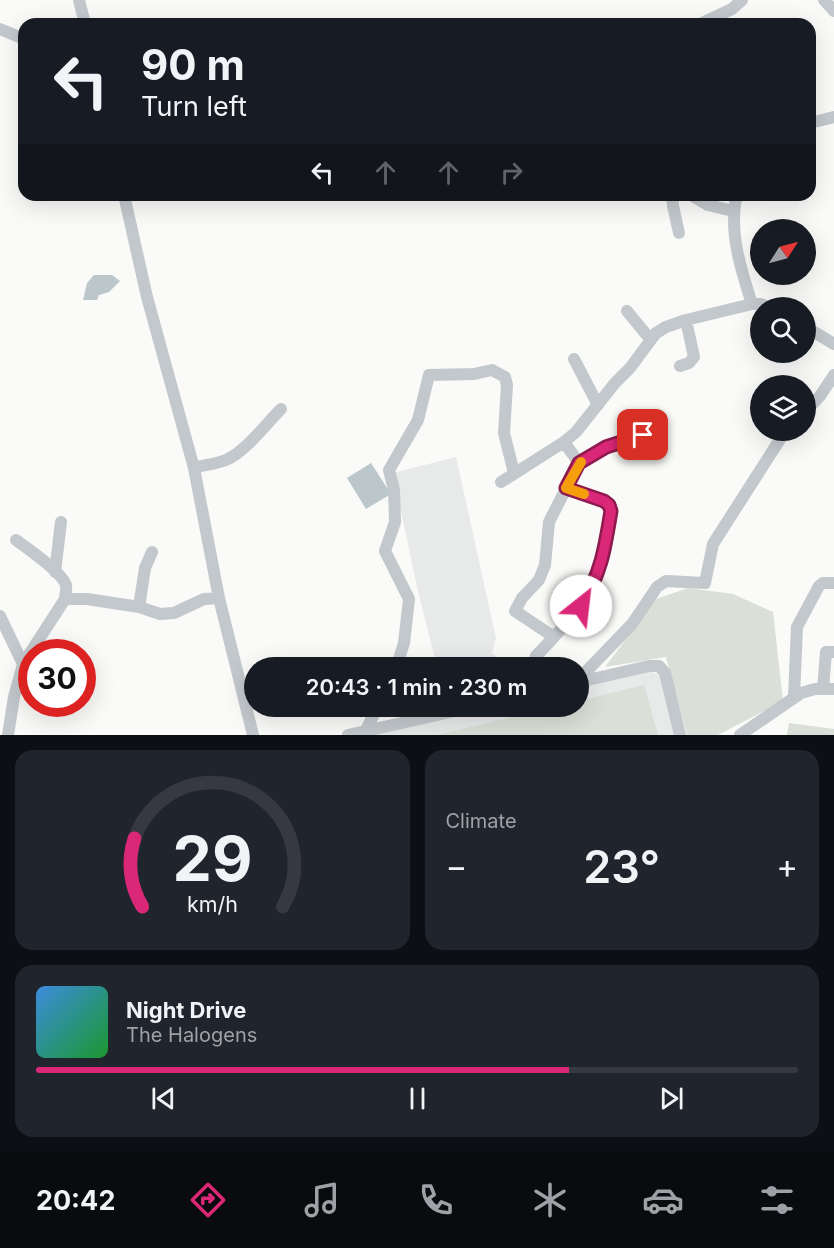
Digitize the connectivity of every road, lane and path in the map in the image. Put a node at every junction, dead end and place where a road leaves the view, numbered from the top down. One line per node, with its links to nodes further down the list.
1 (79, 0): 5 (street)
2 (741, 0): 6 (street)
3 (824, 0): 4 (street)
4 (834, 11)
5 (84, 18)
6 (713, 18)
7 (0, 29): 8 (street)
8 (18, 36)
9 (834, 117): 10 (street)
10 (816, 122)
11 (125, 201): 34 (street)
12 (673, 201): 16 (street)
13 (701, 201): 15 (street)
14 (736, 201): 15 (street)
15 (733, 211): 17 (street)
16 (679, 233)
17 (750, 297)
18 (750, 304): 20 (street)
19 (627, 311): 22 (street)
20 (686, 320): 22 (street); 25 (street)
21 (816, 333): 23 (street)
22 (650, 339): 28 (street)
23 (834, 344)
24 (574, 359): 28 (street)
25 (680, 366)
26 (834, 375): 27 (street)
27 (816, 400)
28 (598, 405): 32 (street)
29 (281, 409): 34 (street)
30 (643, 435): 33 (street)
31 (779, 441): 53 (street)
32 (564, 442): 33 (street); 35 (street)
33 (579, 463): 37 (street)
34 (194, 468): 43 (street)
35 (514, 473): 36 (street); 51 (street)
36 (501, 482)
37 (566, 488): 47 (street); 47 (street)
38 (61, 522): 41 (street)
39 (16, 540): 41 (street)
40 (152, 552): 45 (street)
41 (55, 572): 44 (street)
42 (834, 583): 57 (street)
43 (219, 598): 45 (street); 62 (street)
44 (65, 599): 45 (street); 48 (street)
45 (139, 607)
46 (0, 616): 50 (street)
47 (554, 637): 52 (street)
48 (39, 639)
49 (834, 652): 56 (street)
50 (18, 654)
51 (400, 657)
52 (536, 657)
53 (589, 670)
54 (589, 678): 64 (street)
55 (18, 682): 61 (street)
56 (829, 689): 57 (street)
57 (794, 697): 65 (street)
58 (372, 717): 60 (street)
59 (426, 717): 60 (street)
60 (366, 730): 63 (street)
61 (8, 735)
62 (253, 735)
63 (348, 735)
64 (680, 735)
65 (740, 735)

